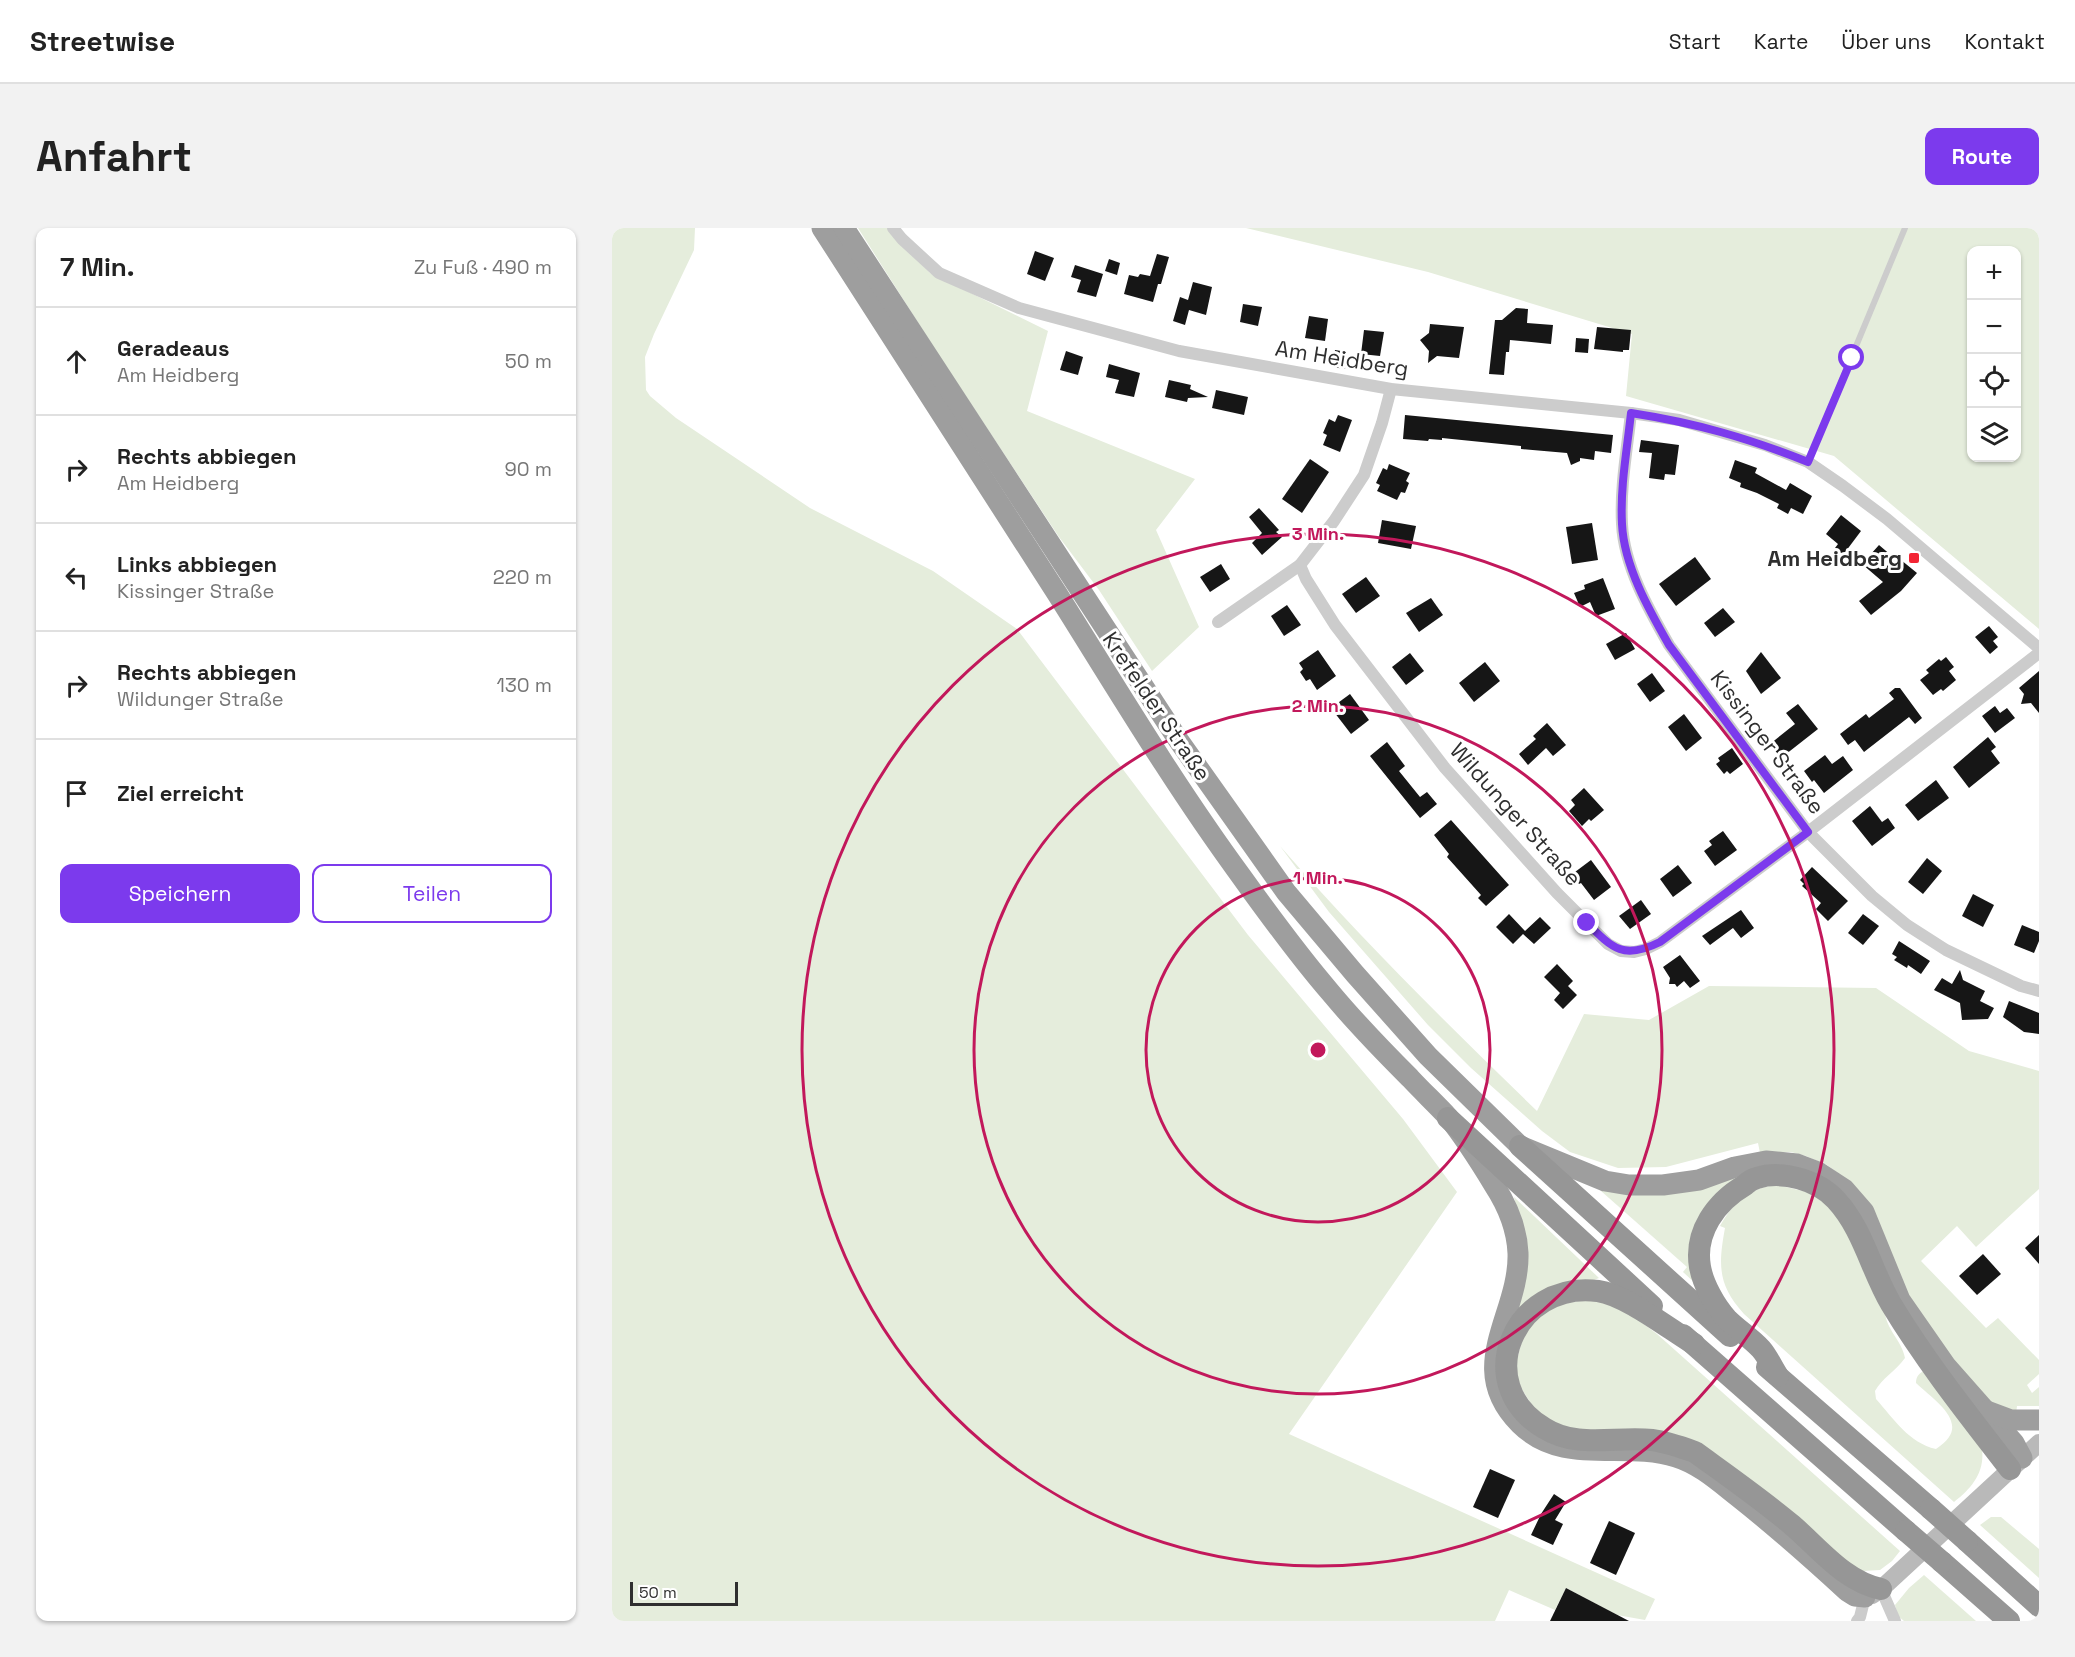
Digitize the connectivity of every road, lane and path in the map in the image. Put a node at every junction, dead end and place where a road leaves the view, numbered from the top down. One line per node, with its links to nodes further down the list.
1 (822, 228): 14 (highway, Krefelder Straße)
2 (844, 228): 15 (highway, Krefelder Straße)
3 (893, 228): 5 (street, Am Heidberg)
4 (1905, 228): 7 (lane)
5 (1391, 389): 6 (street, Am Heidberg); 8 (street)
6 (1631, 413): 7 (street, Am Heidberg); 12 (street, Kissinger Straße)
7 (1808, 462): 10 (street, Am Heidberg)
8 (1300, 565): 9 (street); 12 (street, Wildunger Straße)
9 (1218, 622)
10 (2039, 648)
11 (2039, 653): 12 (street, Wildunger Straße)
12 (1808, 832): 13 (street, Kissinger Straße)
13 (2039, 991)
14 (1448, 1118): 16 (highway); 22 (highway, Krefelder Straße)
15 (1520, 1146): 17 (highway); 18 (highway)
16 (1694, 1344): 22 (highway); 26 (highway, bridge)
17 (1778, 1376): 21 (highway); 23 (highway, bridge)
18 (1985, 1410): 19 (highway); 21 (highway)
19 (2039, 1420)
20 (2039, 1443): 21 (main road)
21 (2016, 1464): 22 (main road)
22 (1873, 1593): 24 (street); 25 (street)
23 (2039, 1606)
24 (1857, 1621)
25 (1895, 1621)
26 (2009, 1621)

